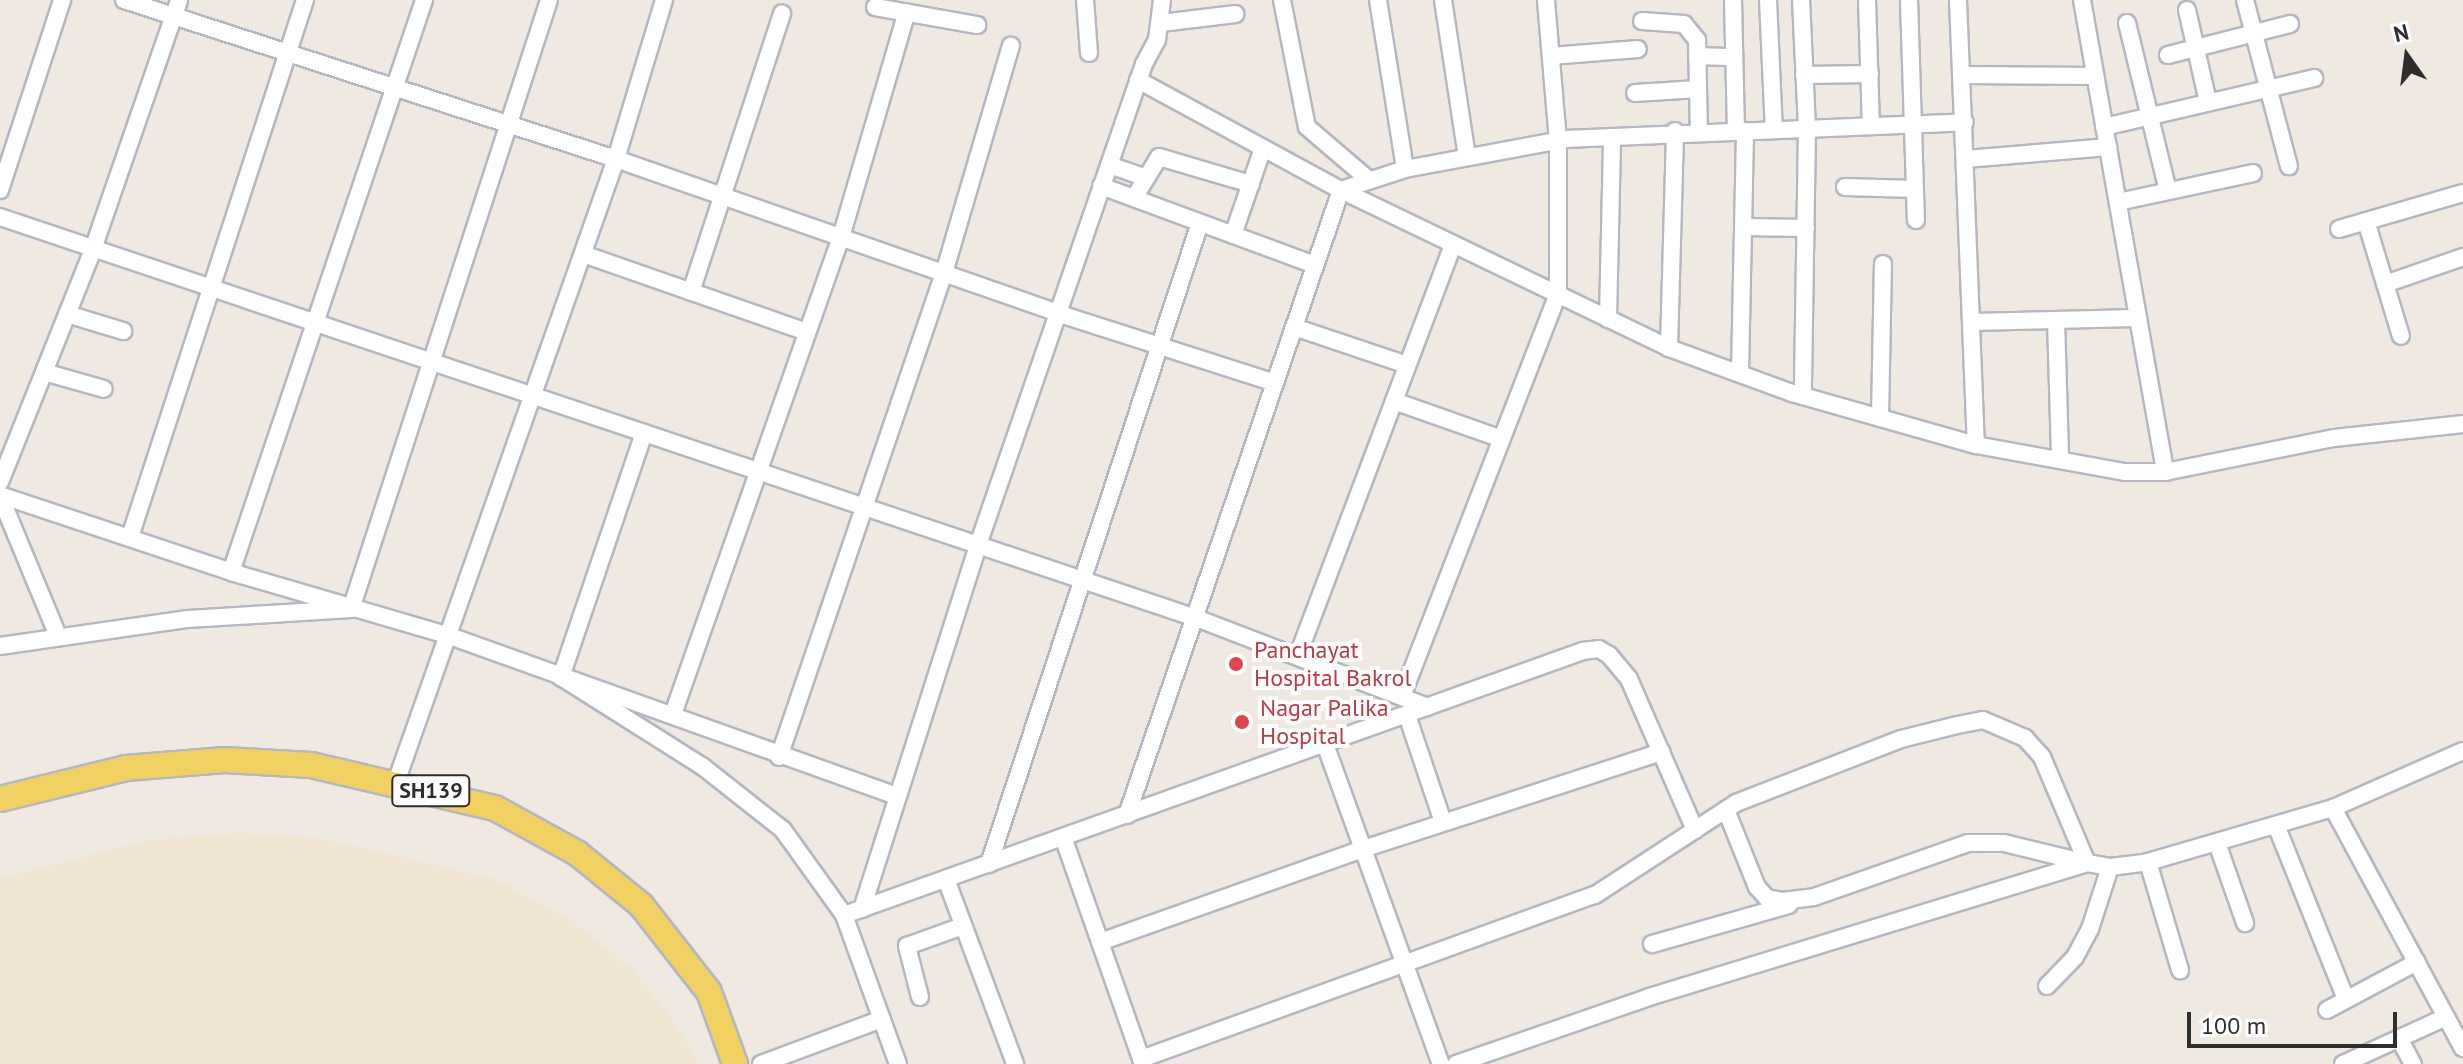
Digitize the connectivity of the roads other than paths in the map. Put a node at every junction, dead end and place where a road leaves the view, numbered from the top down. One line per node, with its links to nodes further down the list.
1 (62, 0): 81 (street)
2 (124, 0): 22 (street)
3 (305, 0): 37 (street)
4 (424, 0): 48 (street)
5 (549, 0): 55 (street)
6 (664, 0): 69 (street)
7 (1085, 0): 36 (street)
8 (1162, 0): 28 (street)
9 (1282, 0): 76 (street)
10 (1378, 0): 73 (street)
11 (1443, 0): 68 (street)
12 (1546, 0): 39 (street)
13 (1733, 0): 41 (street)
14 (1768, 0): 60 (street)
15 (1801, 0): 43 (street)
16 (1867, 0): 42 (street)
17 (1909, 0): 56 (street)
18 (1958, 0): 44 (street)
19 (2082, 0): 45 (street)
20 (2245, 0): 32 (street)
21 (875, 7): 24 (street)
22 (176, 8): 37 (street); 98 (street)
23 (2187, 10): 34 (street)
24 (907, 12): 31 (street); 96 (street)
25 (782, 14): 85 (street)
26 (1235, 14): 28 (street)
27 (1642, 21): 40 (street)
28 (1161, 23): 47 (street)
29 (2127, 23): 53 (street)
30 (2290, 24): 32 (street)
31 (977, 25)
32 (2254, 33): 34 (street); 49 (street)
33 (1011, 46): 103 (street)
34 (2195, 48): 38 (street); 52 (street)
35 (1638, 49): 39 (street)
36 (1089, 53)
37 (291, 54): 48 (street); 105 (street)
38 (2168, 55)
39 (1551, 56): 65 (street)
40 (1697, 56): 41 (street); 50 (street)
41 (1734, 57): 62 (street)
42 (1870, 74): 43 (street); 57 (street)
43 (1804, 75): 59 (street)
44 (1962, 75): 45 (street); 54 (street)
45 (2095, 76): 58 (street)
46 (2314, 78): 49 (street)
47 (1138, 80): 67 (street); 71 (street)
48 (398, 88): 55 (street); 114 (street)
49 (2268, 88): 52 (street); 72 (street)
50 (1698, 89): 51 (street); 63 (street)
51 (1635, 93)
52 (2208, 102): 53 (street)
53 (2152, 116): 58 (street); 83 (street)
54 (1965, 122): 56 (street); 70 (street)
55 (510, 124): 69 (street); 121 (street)
56 (1914, 124): 57 (street); 80 (street)
57 (1871, 126): 59 (street)
58 (2104, 127): 66 (street)
59 (1807, 129): 60 (street); 93 (street)
60 (1774, 130): 62 (street)
61 (1675, 131): 63 (street); 64 (street); 120 (street)
62 (1740, 131): 63 (street); 92 (street)
63 (1699, 133)
64 (1612, 137): 65 (street); 111 (street)
65 (1558, 141): 68 (street); 107 (street)
66 (2108, 147): 70 (street); 87 (street)
67 (1263, 148): 77 (street); 82 (street)
68 (1467, 156): 73 (street)
69 (616, 159): 85 (street); 99 (street)
70 (1966, 159): 113 (street)
71 (1109, 165): 75 (street); 78 (street)
72 (2289, 166)
73 (1405, 169): 76 (street)
74 (2253, 173): 83 (street)
75 (1144, 177): 77 (street); 86 (street)
76 (1369, 180): 82 (street)
77 (1251, 184): 95 (street)
78 (1101, 186): 86 (street); 108 (street)
79 (1845, 187): 80 (street)
80 (1915, 189): 89 (street)
81 (0, 190)
82 (1341, 190): 97 (street); 102 (street)
83 (2168, 191): 87 (street)
84 (2463, 193): 90 (street)
85 (723, 196): 96 (street); 106 (street)
86 (1134, 198): 91 (street)
87 (2118, 202): 110 (street)
88 (0, 217): 98 (street)
89 (1916, 220)
90 (2366, 221): 94 (street); 104 (street)
91 (1200, 223): 95 (street); 119 (street)
92 (1743, 227): 93 (street); 124 (street)
93 (1806, 228): 128 (street)
94 (2339, 229)
95 (1233, 235): 102 (street)
96 (841, 237): 103 (street); 117 (street)
97 (1453, 244): 107 (street); 122 (street)
98 (93, 249): 105 (street); 109 (street)
99 (583, 254): 106 (street); 127 (street)
100 (2463, 257): 104 (street)
101 (1883, 264): 130 (street)
102 (1315, 265): 115 (street)
103 (944, 273): 108 (street); 140 (street)
104 (2385, 284): 118 (street)
105 (213, 288): 114 (street); 141 (street)
106 (691, 292): 117 (street)
107 (1558, 294): 111 (street); 133 (street)
108 (1057, 313): 119 (street); 142 (street)
109 (67, 314): 116 (street); 123 (street)
110 (2138, 318): 112 (street); 137 (street)
111 (1608, 319): 120 (street)
112 (2056, 320): 113 (street); 135 (street)
113 (1971, 322): 134 (street)
114 (318, 323): 121 (street); 143 (street)
115 (1294, 327): 122 (street); 125 (street)
116 (123, 331)
117 (807, 332): 136 (street)
118 (2401, 336)
119 (1163, 347): 125 (street); 144 (street)
120 (1669, 348): 124 (street)
121 (433, 362): 127 (street); 145 (street)
122 (1407, 365): 129 (street)
123 (44, 372): 126 (street); 138 (street)
124 (1740, 372): 128 (street)
125 (1275, 383): 146 (street)
126 (104, 389)
127 (532, 395): 132 (street); 147 (street)
128 (1803, 396): 130 (street)
129 (1394, 401): 133 (street); 150 (street)
130 (1880, 418): 134 (street)
131 (2463, 424): 137 (street)
132 (644, 433): 136 (street); 151 (street)
133 (1502, 439): 152 (street)
134 (1976, 445): 135 (street)
135 (2060, 457): 137 (street)
136 (758, 471): 140 (street); 154 (street)
137 (2165, 472)
138 (0, 482)
139 (0, 496): 141 (street); 148 (street)
140 (865, 507): 142 (street); 159 (street)
141 (130, 537): 143 (street)
142 (978, 545): 144 (street); 161 (street)
143 (231, 572): 145 (street)
144 (1086, 581): 146 (street); 174 (street)
145 (351, 609): 147 (street); 148 (street)
146 (1196, 618): 150 (street); 165 (street)
147 (447, 635): 151 (street); 160 (street)
148 (58, 636): 149 (street)
149 (0, 646)
150 (1298, 655): 152 (street)
151 (561, 677): 154 (street); 179 (street)
152 (1402, 696): 153 (street)
153 (1428, 707): 155 (street); 158 (street)
154 (673, 714): 159 (street)
155 (1407, 715): 156 (street); 166 (street)
156 (1325, 744): 165 (street); 171 (street)
157 (2463, 751): 163 (street)
158 (1662, 752): 166 (street); 168 (street)
159 (779, 757): 161 (street)
160 (396, 782): 162 (main road, SH139); 196 (main road, SH139)
161 (897, 796): 178 (street)
162 (3, 800)
163 (2333, 808): 167 (street); 184 (street)
164 (1726, 810): 168 (street); 173 (street); 177 (street)
165 (1127, 815): 169 (street)
166 (1443, 822): 171 (street)
167 (2276, 825): 170 (street); 189 (street)
168 (1695, 830): 185 (street)
169 (1063, 837): 174 (street); 182 (street)
170 (2217, 843): 172 (street); 180 (street)
171 (1363, 849): 182 (street); 185 (street)
172 (2148, 862): 175 (street); 186 (street)
173 (2087, 863): 175 (street); 177 (street); 201 (street)
174 (989, 864): 176 (street)
175 (2110, 867): 187 (street)
176 (946, 879): 178 (street); 181 (street)
177 (1814, 897): 183 (street)
178 (862, 909): 179 (street)
179 (844, 915): 192 (street)
180 (2245, 923)
181 (963, 926): 188 (street); 199 (street)
182 (1100, 942): 195 (street)
183 (1652, 944)
184 (2417, 962): 189 (street); 191 (street)
185 (1406, 966): 195 (street); 200 (street)
186 (2180, 970)
187 (2047, 986)
188 (920, 997)
189 (2346, 999): 190 (street)
190 (2327, 1010)
191 (2446, 1017): 193 (street); 194 (street)
192 (882, 1019): 197 (street); 198 (street)
193 (2399, 1038): 202 (street); 203 (street)
194 (2463, 1048)
195 (1142, 1062)
196 (735, 1064)
197 (761, 1064)
198 (898, 1064)
199 (1015, 1064)
200 (1441, 1064)
201 (1456, 1064)
202 (2343, 1064)
203 (2413, 1064)

